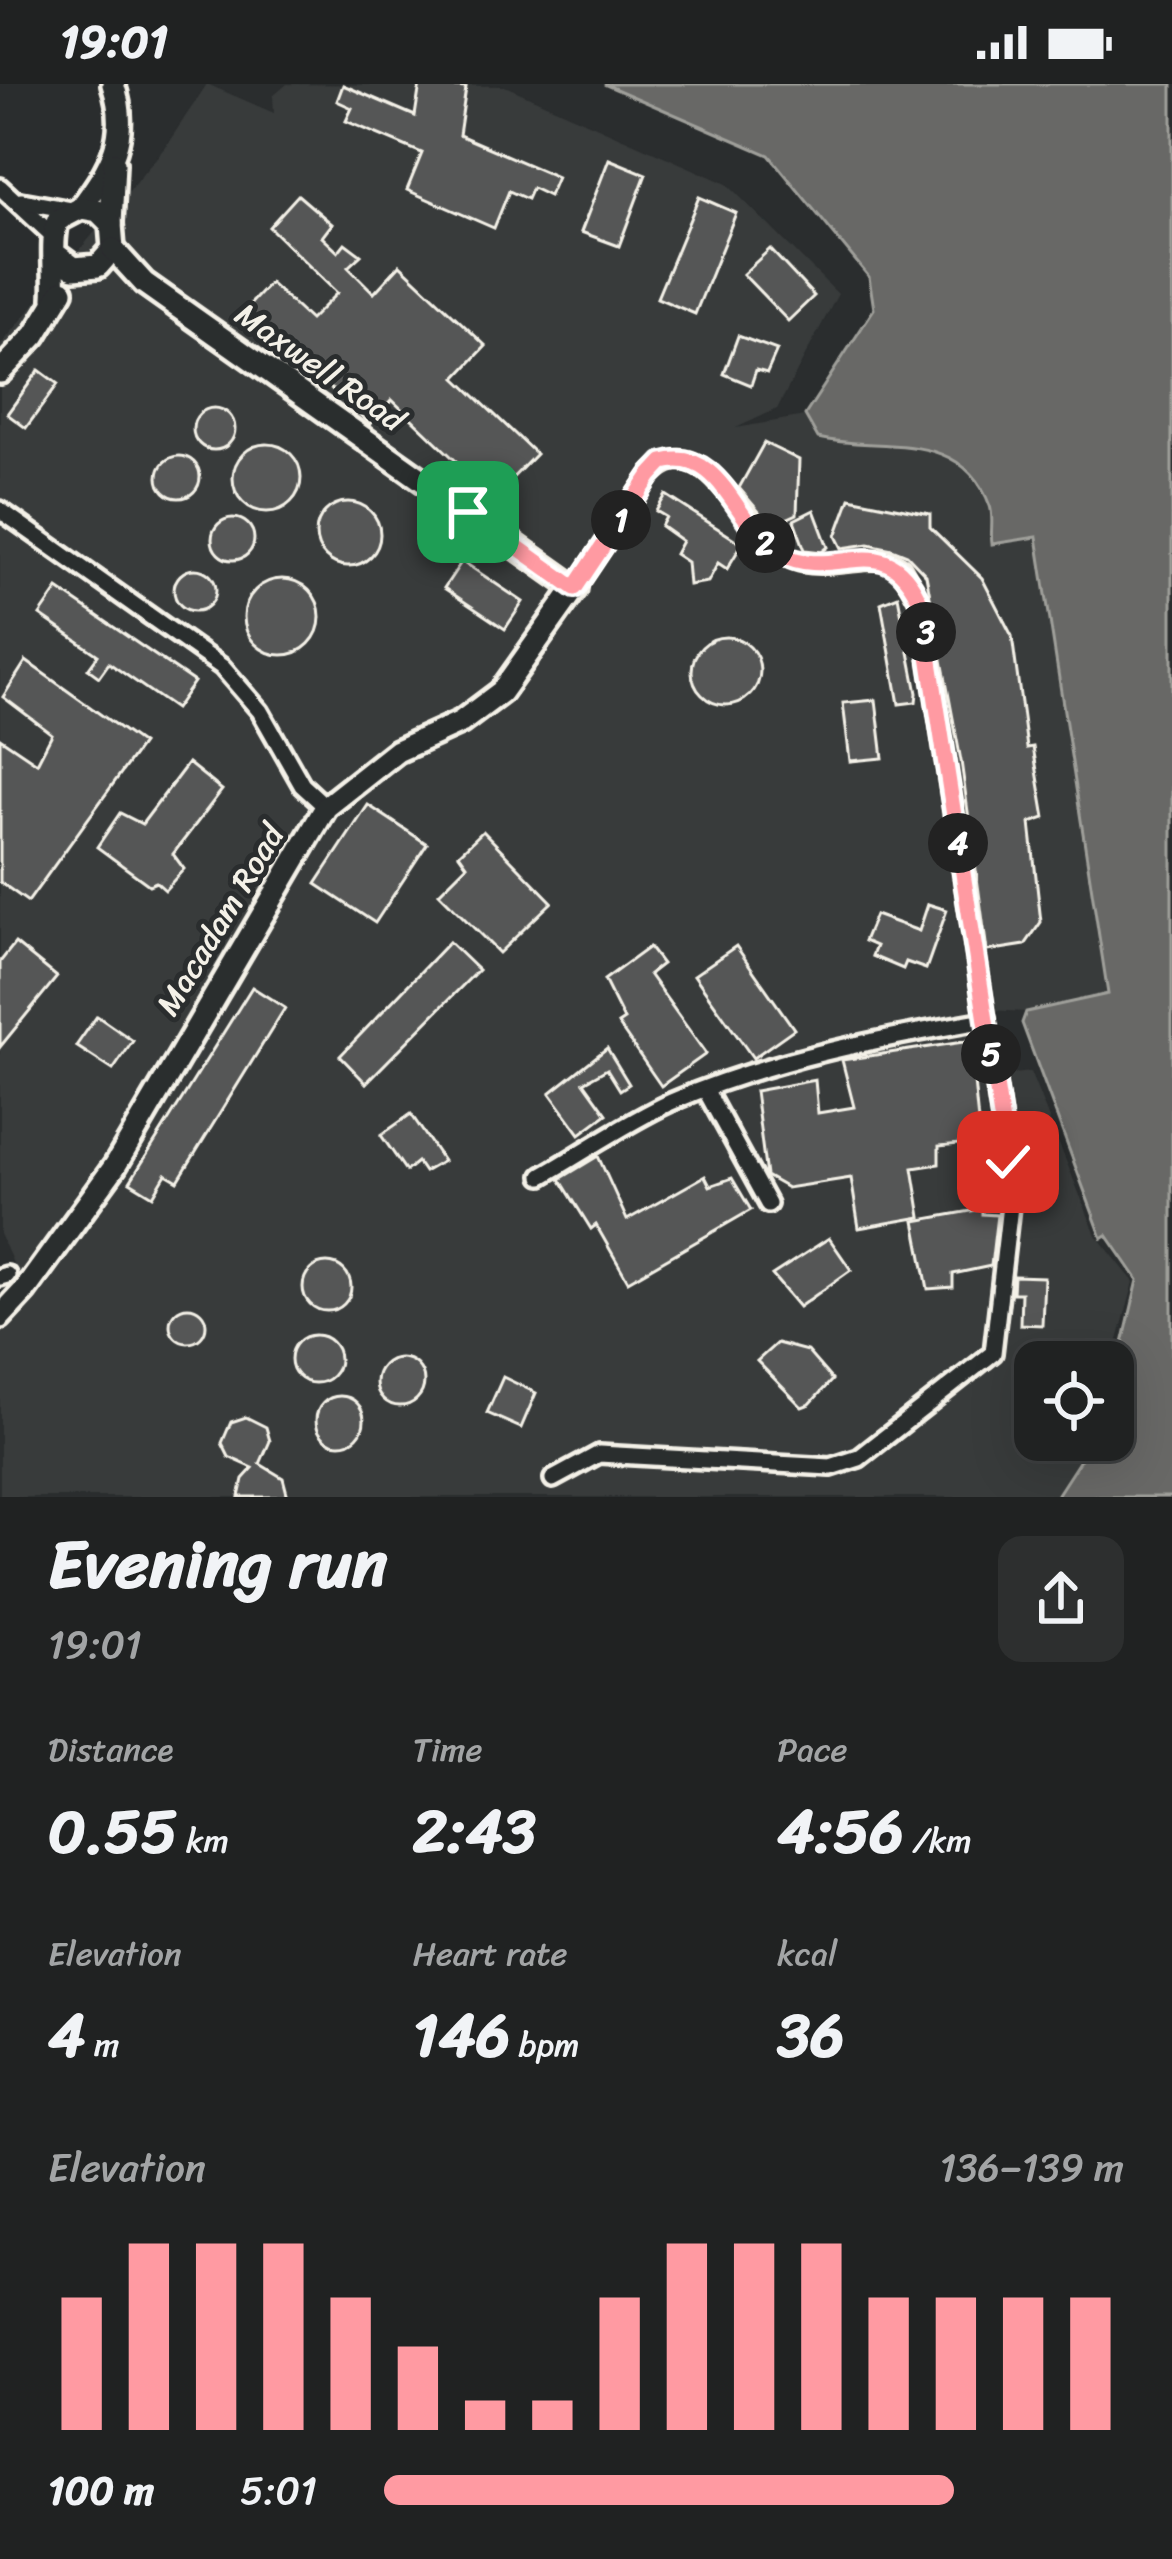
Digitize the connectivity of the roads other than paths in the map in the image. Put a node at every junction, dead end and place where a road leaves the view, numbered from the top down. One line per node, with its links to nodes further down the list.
1 (113, 84): 2 (street)
2 (114, 164): 5 (street); 6 (street)
3 (0, 187): 4 (street)
4 (21, 201): 5 (street); 7 (street)
5 (76, 209): 6 (street); 7 (street)
6 (111, 224): 8 (street)
7 (56, 246): 8 (street); 9 (street)
8 (98, 261): 9 (street); 12 (street, Maxwell Road)
9 (54, 299): 10 (street)
10 (0, 373)
11 (0, 511): 13 (street, Macadam Road)
12 (575, 588): 13 (street); 14 (street)
13 (326, 807): 18 (street, Macadam Road)
14 (986, 1020): 15 (street); 19 (street)
15 (705, 1089): 16 (street); 17 (street)
16 (542, 1176)
17 (768, 1204)
18 (0, 1317)
19 (553, 1479)

